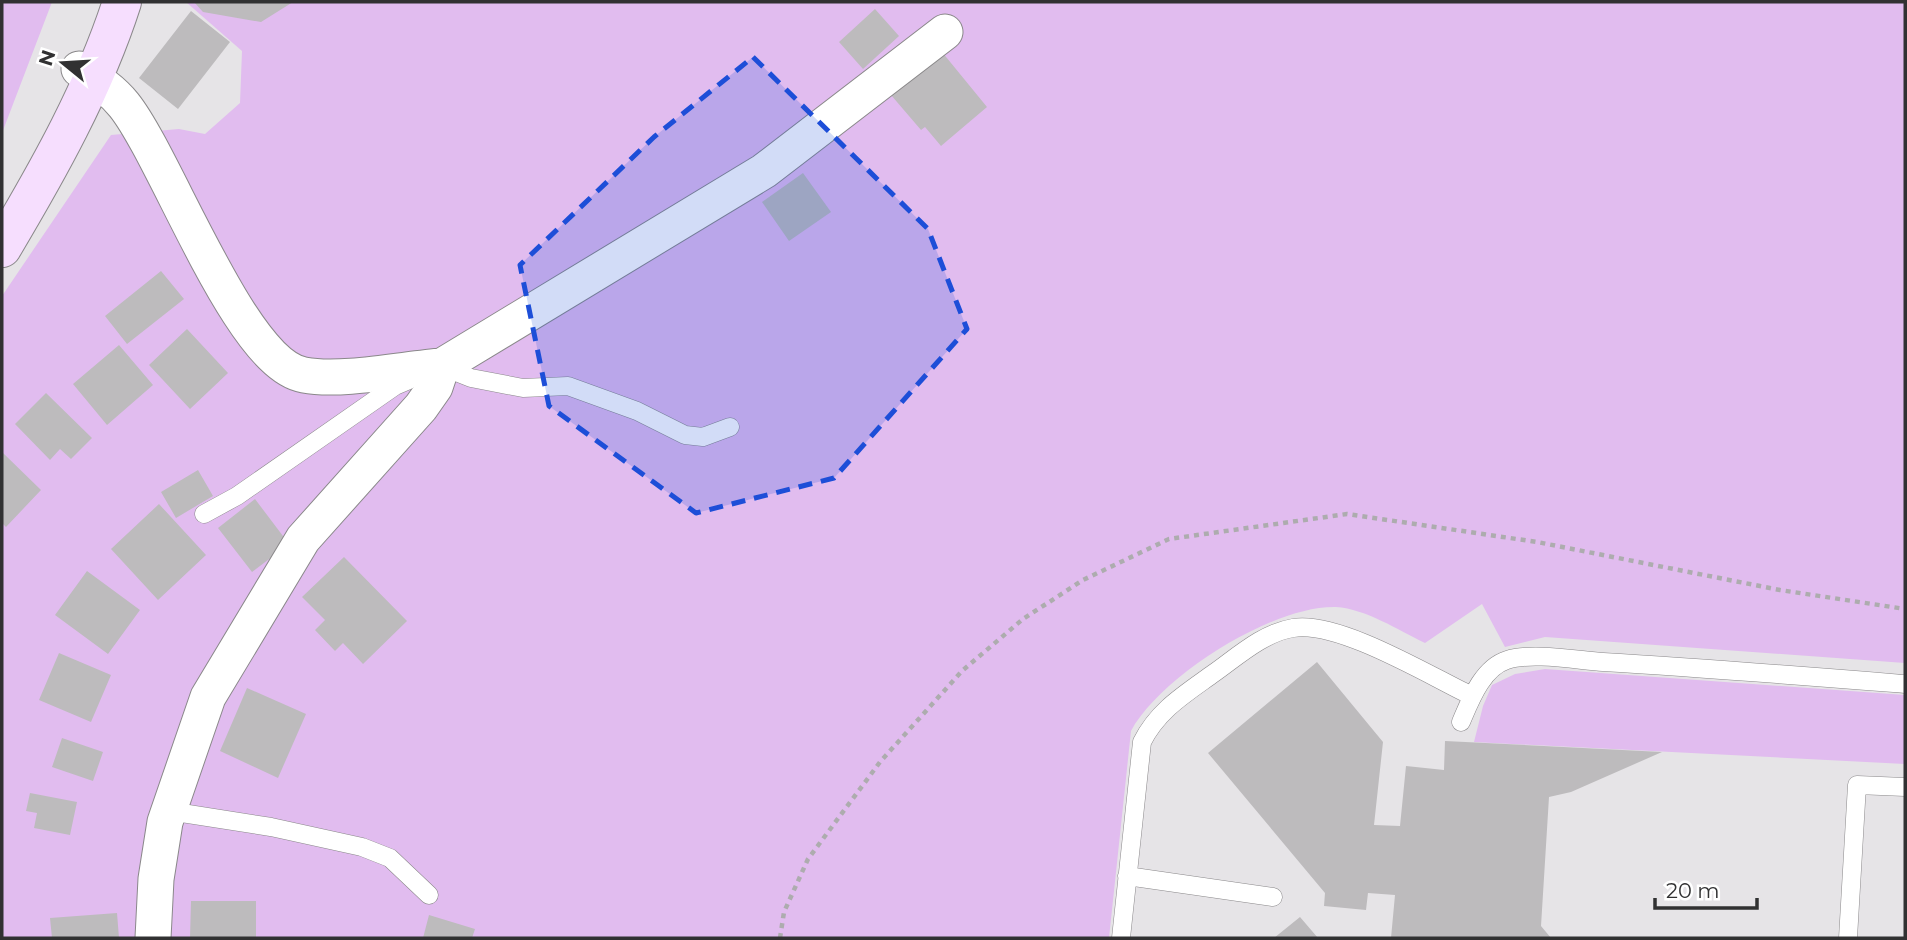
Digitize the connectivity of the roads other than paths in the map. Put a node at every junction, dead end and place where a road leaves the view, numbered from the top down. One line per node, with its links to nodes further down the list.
1 (100, 2): 4 (main road)
2 (122, 2): 4 (main road)
3 (946, 32): 7 (street)
4 (86, 73): 5 (main road); 6 (main road); 7 (street)
5 (2, 207)
6 (2, 248)
7 (442, 366): 8 (lane); 9 (lane); 14 (street)
8 (730, 427)
9 (204, 514)
10 (1905, 684): 11 (lane)
11 (1472, 696): 12 (lane); 15 (lane)
12 (1461, 722)
13 (1905, 787): 20 (lane)
14 (169, 811): 16 (lane); 18 (street)
15 (1127, 876): 17 (lane); 19 (lane)
16 (429, 895)
17 (1273, 897)
18 (153, 938)
19 (1121, 938)
20 (1848, 938)

